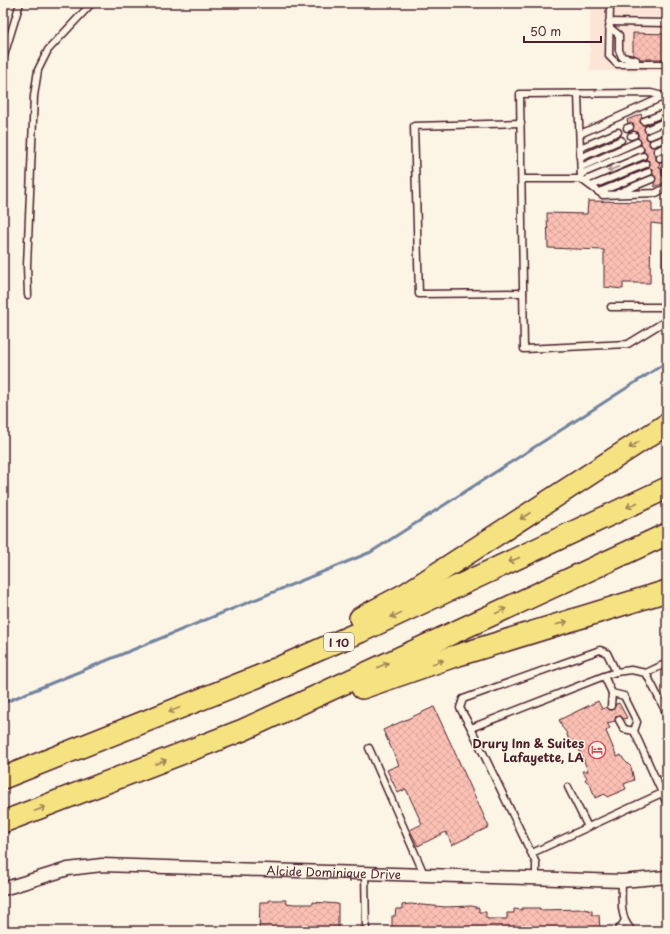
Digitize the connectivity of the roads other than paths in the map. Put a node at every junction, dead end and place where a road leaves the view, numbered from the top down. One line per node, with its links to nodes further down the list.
1 (20, 3): 6 (lane)
2 (92, 3): 44 (lane)
3 (610, 3): 5 (lane)
4 (667, 23): 5 (lane)
5 (609, 25): 7 (lane); 8 (lane)
6 (3, 59)
7 (667, 60)
8 (667, 64)
9 (578, 94): 10 (lane); 14 (lane); 18 (lane)
10 (666, 97): 18 (lane)
11 (667, 112): 13 (lane)
12 (667, 120): 16 (lane)
13 (644, 121)
14 (521, 123): 36 (lane); 43 (lane)
15 (667, 128): 19 (lane)
16 (648, 129)
17 (618, 132): 25 (lane)
18 (580, 134): 25 (lane)
19 (650, 136)
20 (667, 138): 23 (lane)
21 (621, 140): 30 (lane)
22 (637, 142): 33 (lane)
23 (654, 144)
24 (667, 146): 27 (lane)
25 (580, 148): 30 (lane)
26 (640, 149): 35 (lane)
27 (657, 151)
28 (667, 155): 31 (lane)
29 (643, 156): 35 (lane, one-way to 35)
30 (580, 158): 33 (lane)
31 (660, 158)
32 (646, 164): 38 (lane)
33 (581, 167): 35 (lane)
34 (649, 172): 40 (lane)
35 (582, 178): 36 (lane); 38 (lane)
36 (522, 179): 43 (lane)
37 (652, 179): 41 (lane)
38 (591, 186): 40 (lane)
39 (667, 187): 41 (lane)
40 (599, 192): 41 (lane)
41 (614, 195)
42 (667, 251): 46 (lane)
43 (523, 293): 47 (lane)
44 (28, 295)
45 (611, 307): 46 (lane)
46 (666, 307): 47 (lane)
47 (666, 320)
48 (667, 424): 57 (highway, one-way to 57)
49 (667, 488): 57 (highway, I 10, one-way to 57)
50 (667, 534): 62 (highway, one-way to 50)
51 (667, 591): 62 (highway, one-way to 51)
52 (667, 663): 54 (lane)
53 (616, 672): 54 (lane); 55 (lane); 61 (lane)
54 (646, 673): 59 (lane)
55 (604, 676): 56 (lane); 61 (lane)
56 (612, 692): 58 (lane); 63 (lane)
57 (205, 697): 65 (highway, I 10, one-way to 65)
58 (611, 706)
59 (667, 714)
60 (619, 720): 63 (lane)
61 (471, 728): 71 (lane)
62 (243, 730): 69 (highway, one-way to 62)
63 (634, 731): 67 (lane)
64 (369, 748): 73 (lane)
65 (3, 778)
66 (568, 787): 70 (lane)
67 (662, 793): 68 (lane); 70 (lane)
68 (667, 804)
69 (3, 822)
70 (588, 827): 71 (lane)
71 (532, 853): 75 (lane)
72 (365, 872): 73 (street, Alcide Dominique Drive); 77 (street, Alcide Dominique Drive); 79 (lane)
73 (424, 874): 75 (street, Alcide Dominique Drive)
74 (667, 877): 76 (street, Alcide Dominique Drive)
75 (536, 878): 76 (street, Alcide Dominique Drive)
76 (622, 881): 78 (lane)
77 (3, 889)
78 (624, 922): 80 (lane); 81 (lane)
79 (366, 931)
80 (618, 931)
81 (630, 931)

